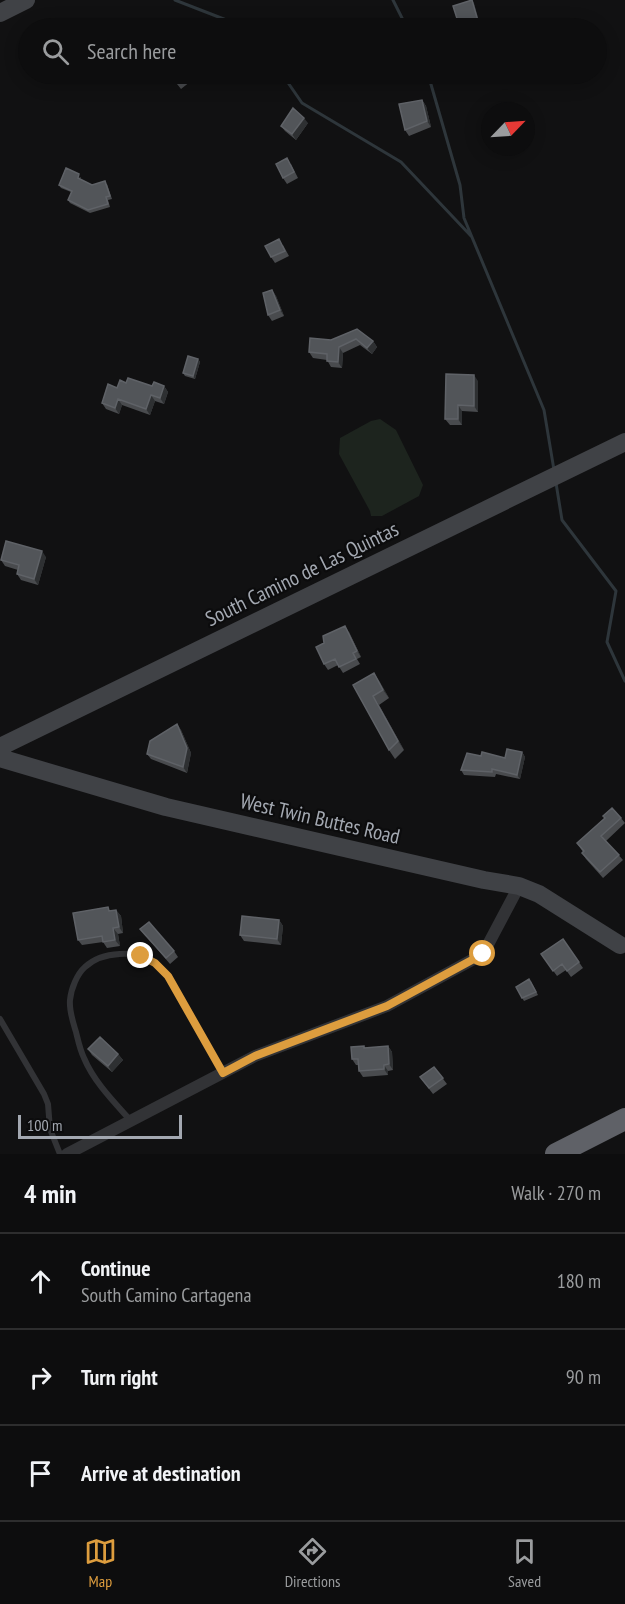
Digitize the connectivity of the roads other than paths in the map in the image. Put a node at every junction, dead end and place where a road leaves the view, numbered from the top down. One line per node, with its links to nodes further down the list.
1 (26, 0): 2 (street)
2 (0, 13)
3 (625, 442): 4 (street, South Camino de Las Quintas)
4 (0, 747)
5 (0, 758): 6 (street, West Twin Buttes Road)
6 (519, 886): 7 (street, West Twin Buttes Road); 9 (street)
7 (620, 945)
8 (0, 1018): 12 (lane)
9 (223, 1073): 11 (street); 11 (lane)
10 (625, 1119): 14 (highway)
11 (131, 1121): 13 (street)
12 (60, 1154)
13 (68, 1154)
14 (556, 1154)

